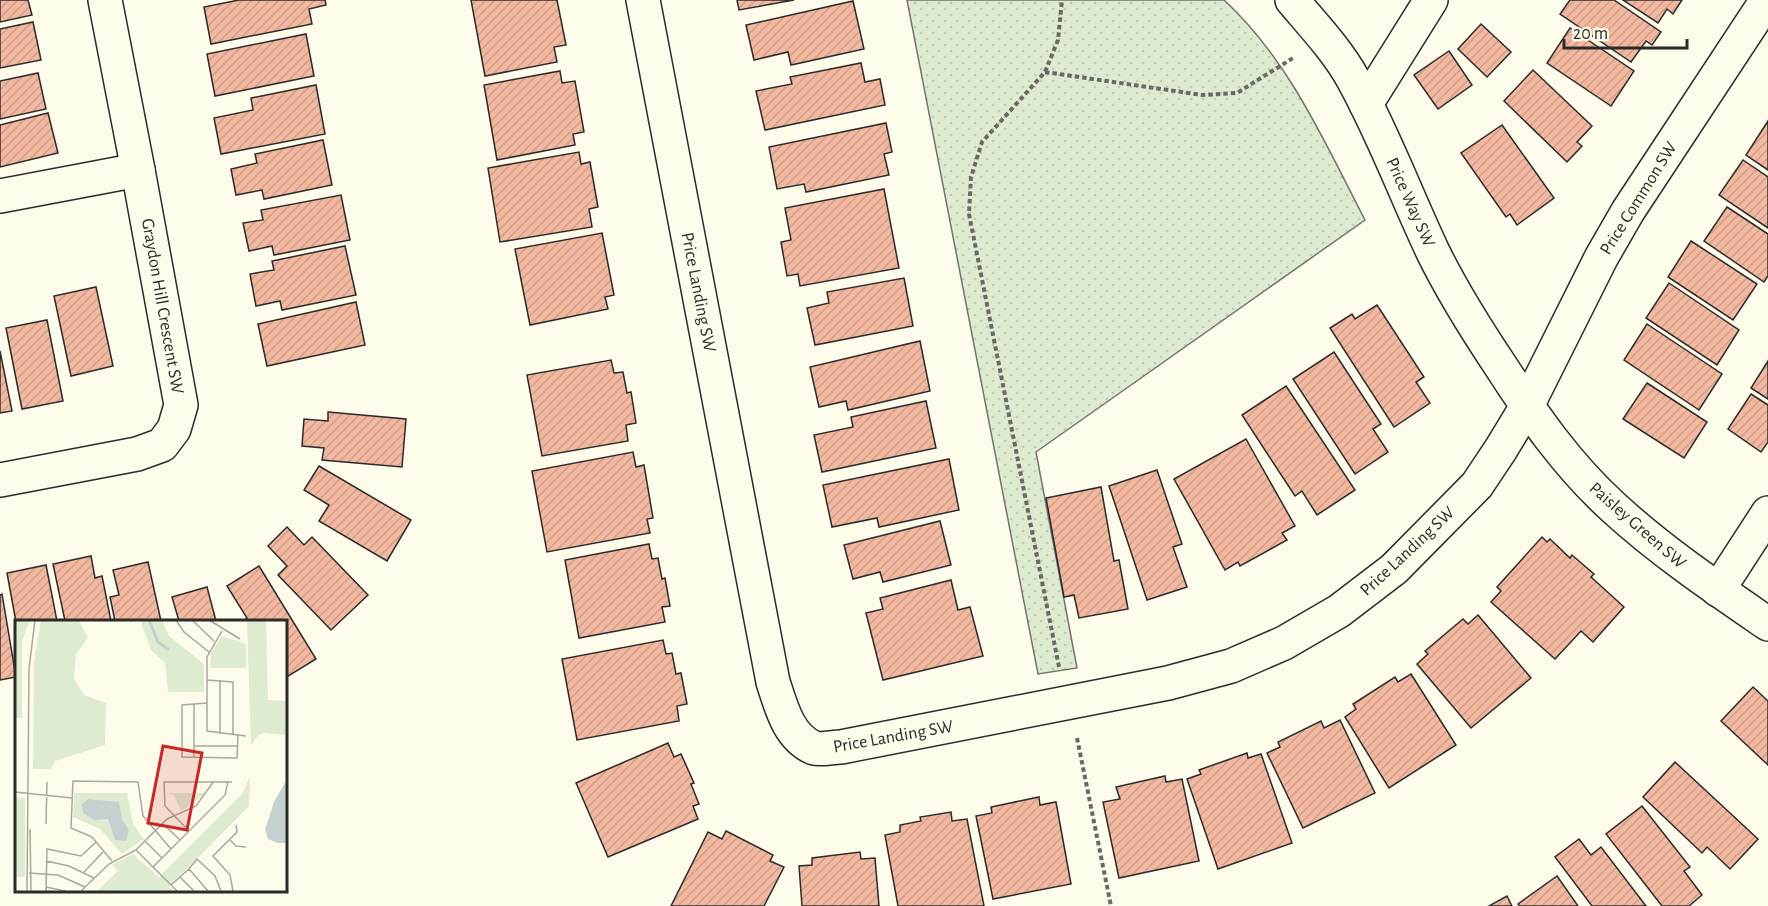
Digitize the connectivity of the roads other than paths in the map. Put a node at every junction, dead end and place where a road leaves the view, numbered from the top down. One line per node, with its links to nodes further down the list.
1 (105, 0): 7 (street, Graydon Hill Crescent SW)
2 (643, 0): 9 (street, Price Landing SW)
3 (1292, 0): 6 (street, Price Way SW)
4 (1431, 0): 6 (street)
5 (1767, 0): 9 (street, Price Common SW)
6 (1366, 104): 9 (street, Price Way SW)
7 (138, 170): 8 (street); 10 (street, Graydon Hill Crescent SW)
8 (0, 196)
9 (1527, 406): 12 (street, Paisley Green SW)
10 (0, 480)
11 (1768, 513): 12 (street)
12 (1718, 590): 13 (street, Paisley Green SW)
13 (1768, 624)

